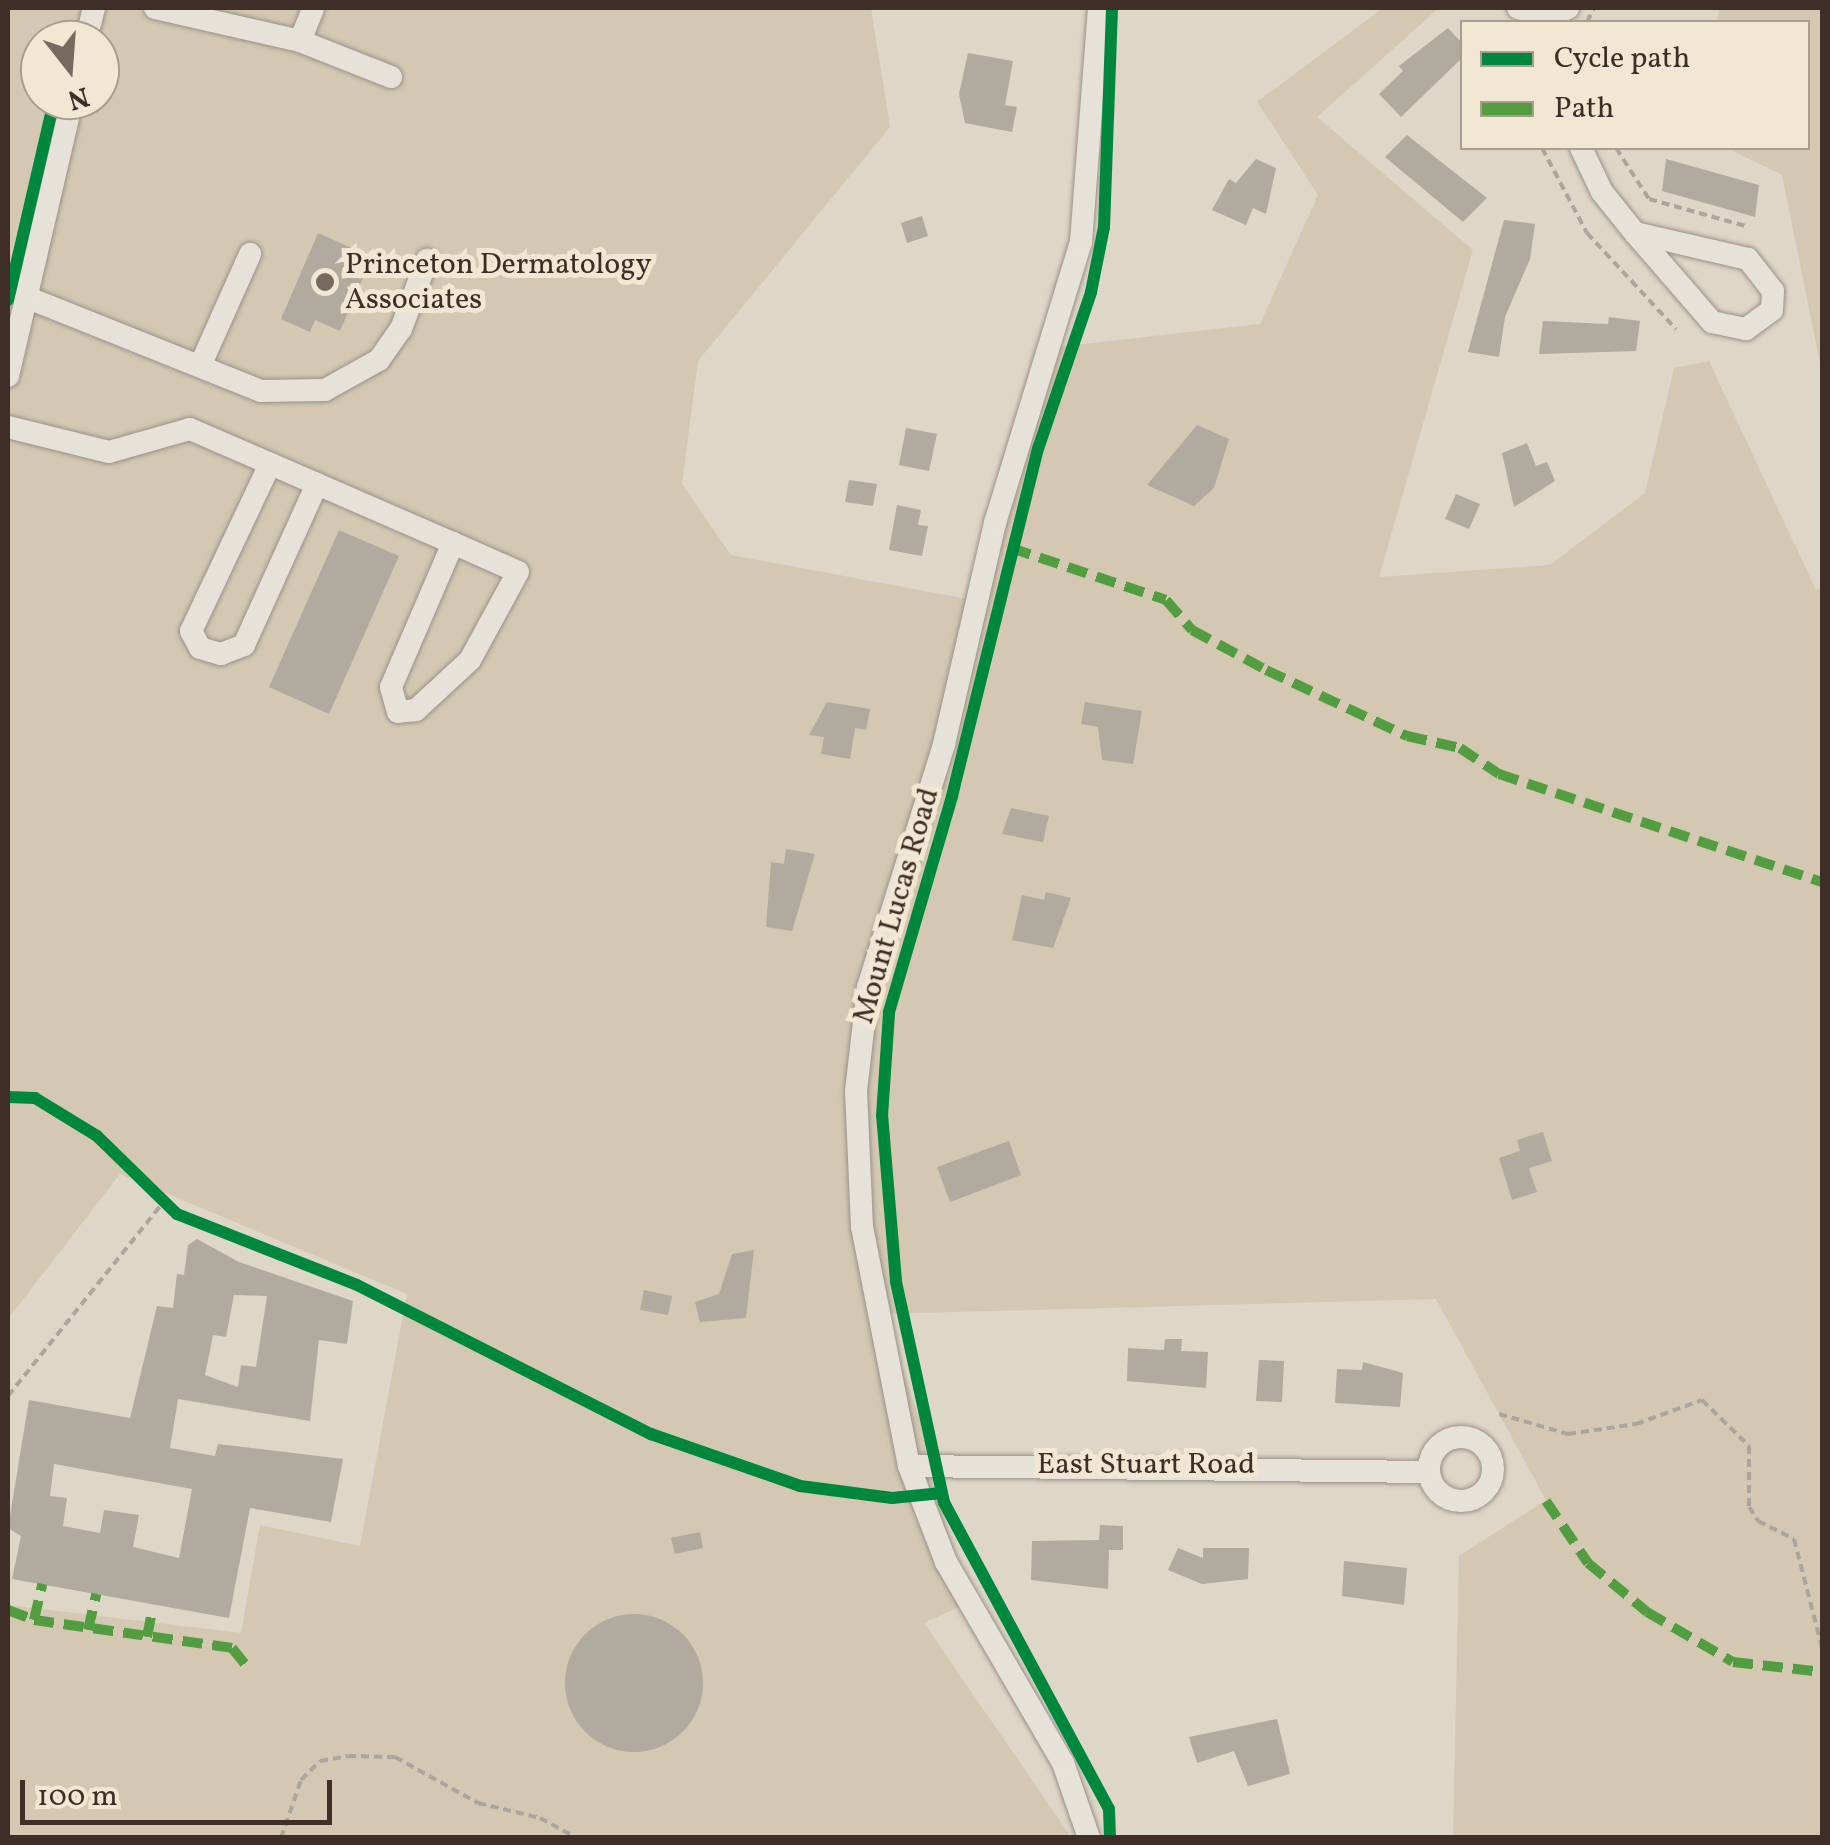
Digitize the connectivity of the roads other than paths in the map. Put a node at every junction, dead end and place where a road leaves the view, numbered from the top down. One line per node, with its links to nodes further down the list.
1 (155, 8): 6 (street)
2 (312, 8): 6 (street)
3 (1099, 8): 20 (street, Mount Lucas Road)
4 (1568, 8): 5 (street)
5 (1524, 15)
6 (300, 40): 7 (street)
7 (391, 77)
8 (67, 120): 13 (street)
9 (1581, 150): 10 (street)
10 (1635, 232): 10 (street)
11 (250, 254): 14 (street)
12 (427, 260): 14 (street)
13 (26, 297): 14 (street); 15 (street)
14 (200, 366)
15 (8, 376)
16 (8, 427): 17 (street)
17 (270, 464): 18 (street); 18 (street)
18 (317, 484): 19 (street)
19 (453, 543): 19 (street)
20 (910, 1466): 21 (street, East Stuart Road); 22 (street, Mount Lucas Road)
21 (1429, 1472)
22 (1089, 1838)

